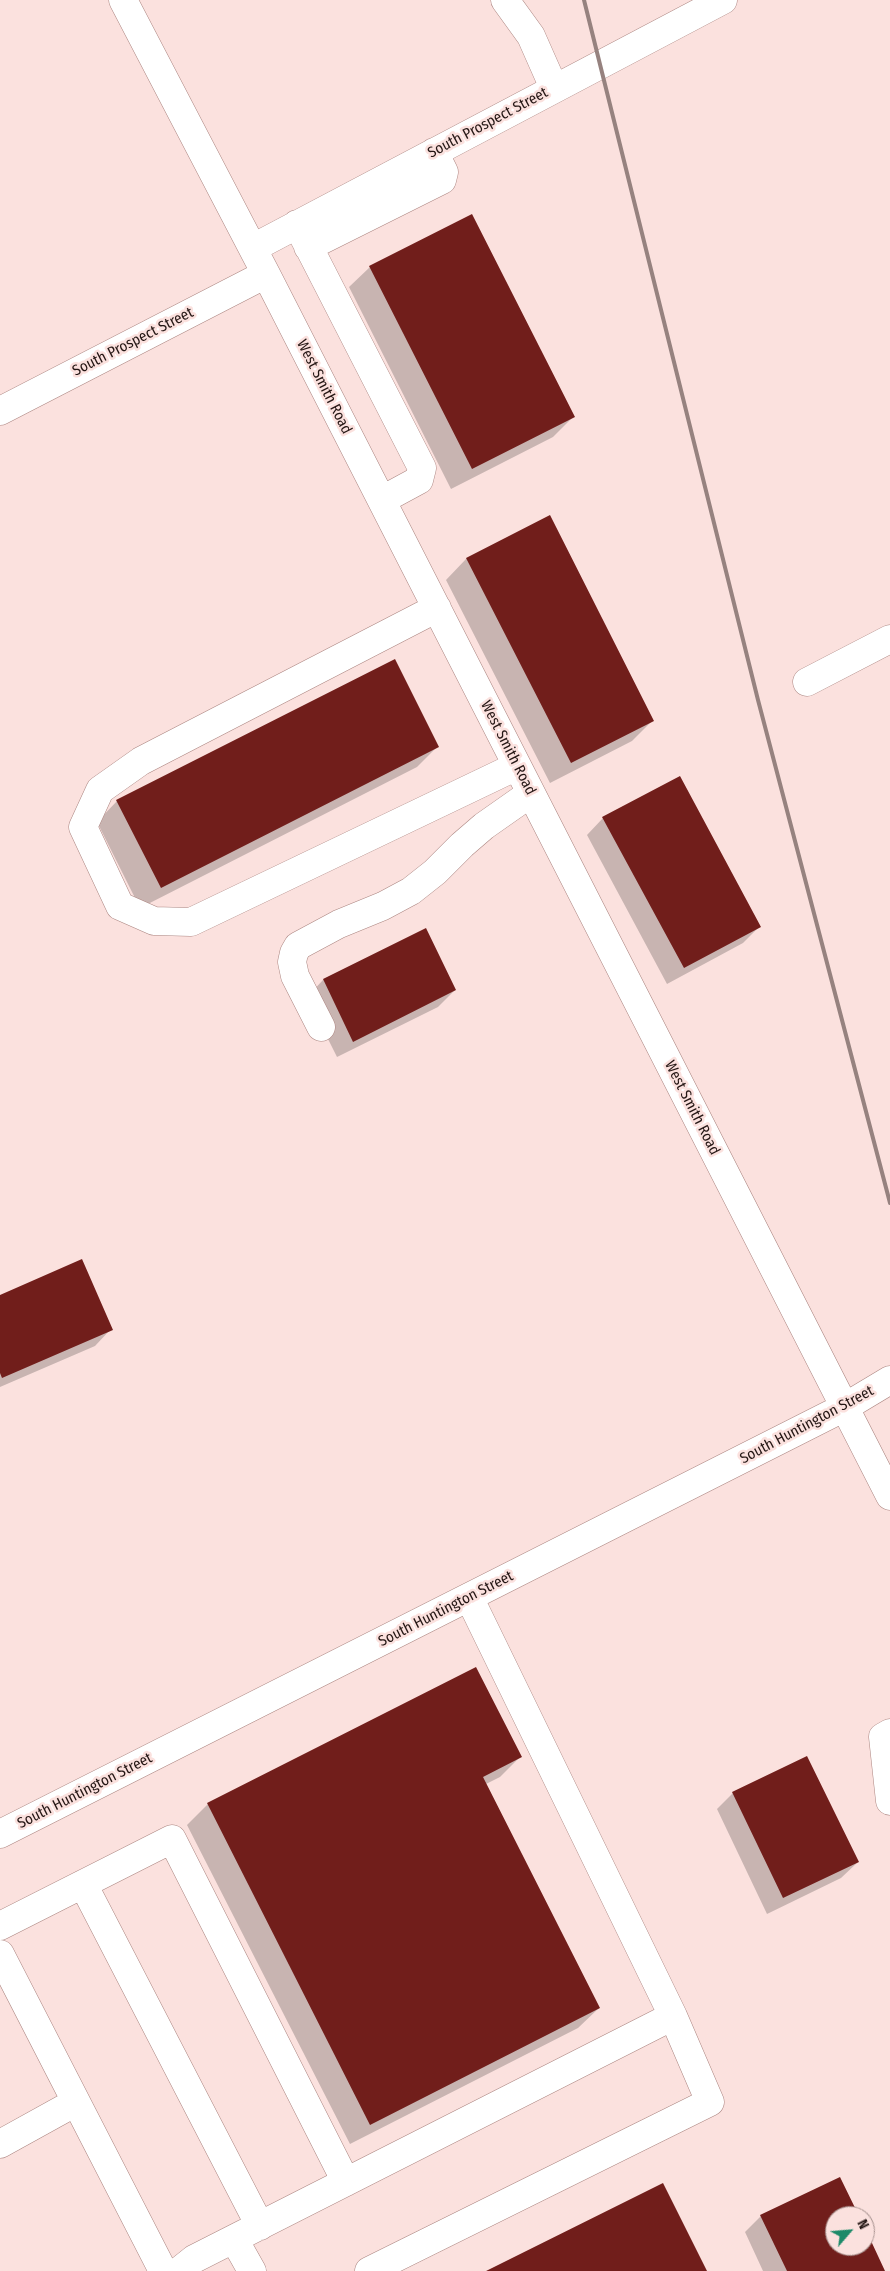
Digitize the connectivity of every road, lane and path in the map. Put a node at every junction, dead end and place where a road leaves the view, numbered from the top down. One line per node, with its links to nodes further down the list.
1 (123, 0): 6 (street, West Smith Road)
2 (505, 0): 4 (street)
3 (723, 0): 4 (street, South Prospect Street)
4 (554, 88): 5 (street, South Prospect Street)
5 (303, 236): 6 (street, South Prospect Street); 9 (street)
6 (252, 248): 7 (street, West Smith Road)
7 (266, 274): 8 (street, South Prospect Street); 9 (street, West Smith Road)
8 (0, 411)
9 (382, 500): 10 (street, West Smith Road)
10 (437, 608): 13 (street, West Smith Road); 13 (street)
11 (890, 639): 12 (street)
12 (807, 682)
13 (517, 766): 14 (street, West Smith Road)
14 (531, 793): 15 (street); 17 (street, West Smith Road)
15 (321, 1028)
16 (890, 1380): 17 (street, South Huntington Street)
17 (845, 1407): 18 (street, West Smith Road); 19 (street, South Huntington Street)
18 (890, 1496)
19 (469, 1597): 22 (street, South Huntington Street); 26 (street)
20 (890, 1733): 21 (street)
21 (890, 1801)
22 (0, 1834)
23 (84, 1884): 24 (street); 29 (street); 30 (street)
24 (0, 1926)
25 (0, 1954): 27 (street)
26 (673, 2016): 29 (street); 35 (street)
27 (76, 2102): 28 (street); 32 (street)
28 (0, 2144)
29 (346, 2182): 30 (street)
30 (260, 2226): 31 (street)
31 (234, 2239): 33 (street); 34 (street)
32 (163, 2271)
33 (179, 2271)
34 (252, 2271)
35 (369, 2271)

